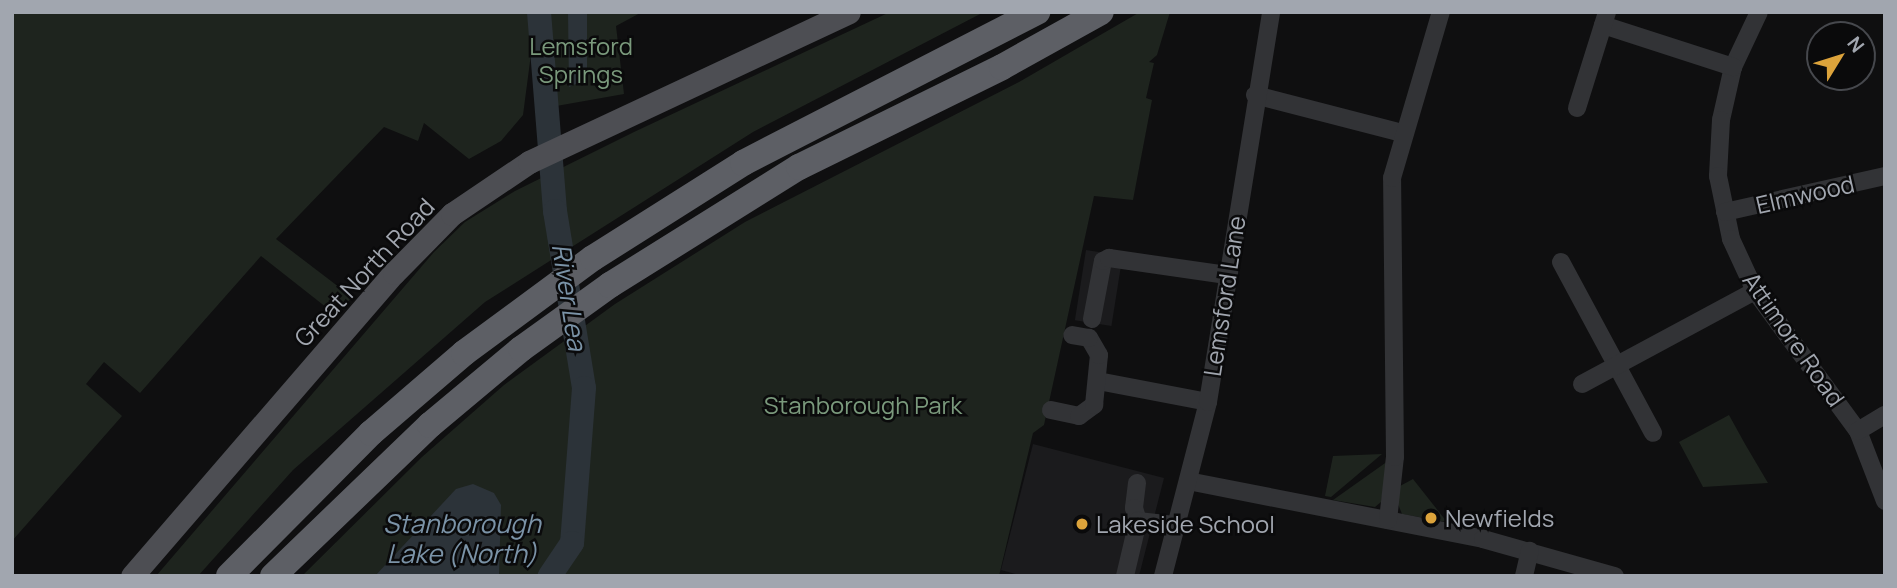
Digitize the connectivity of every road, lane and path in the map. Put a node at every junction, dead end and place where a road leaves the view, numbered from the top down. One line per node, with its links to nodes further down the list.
1 (1037, 12): 35 (highway)
2 (1101, 12): 36 (highway)
3 (1271, 12): 9 (street, Lemsford Lane)
4 (1441, 12): 11 (street)
5 (1759, 12): 8 (street, Attimore Road)
6 (846, 13): 34 (main road, Great North Road)
7 (1605, 19): 8 (street); 10 (street)
8 (1733, 67): 13 (street, Attimore Road)
9 (1255, 95): 11 (street); 15 (street, Lemsford Lane)
10 (1577, 108)
11 (1402, 133): 30 (street)
12 (1885, 176): 13 (street, Elmwood)
13 (1725, 212): 16 (street, Attimore Road)
14 (1561, 262): 19 (street)
15 (1227, 275): 17 (street); 22 (street, Lemsford Lane)
16 (1755, 291): 19 (street); 25 (street, Attimore Road)
17 (1092, 319)
18 (1072, 335): 20 (street)
19 (1617, 364): 21 (street); 26 (street)
20 (1098, 381): 22 (street); 23 (street)
21 (1582, 384)
22 (1208, 402): 27 (street, Lemsford Lane)
23 (1051, 410)
24 (1885, 415): 25 (street)
25 (1858, 430): 29 (street, Attimore Road)
26 (1653, 433)
27 (1188, 481): 30 (street); 32 (street, Lemsford Lane)
28 (1136, 483): 31 (street)
29 (1885, 501)
30 (1388, 520): 33 (street)
31 (1138, 521): 32 (street); 37 (street)
32 (1177, 525): 38 (street, Lemsford Lane)
33 (1530, 551): 39 (street); 40 (street)
34 (132, 576)
35 (229, 576)
36 (273, 576)
37 (1125, 576)
38 (1163, 576)
39 (1524, 576)
40 (1615, 576)

